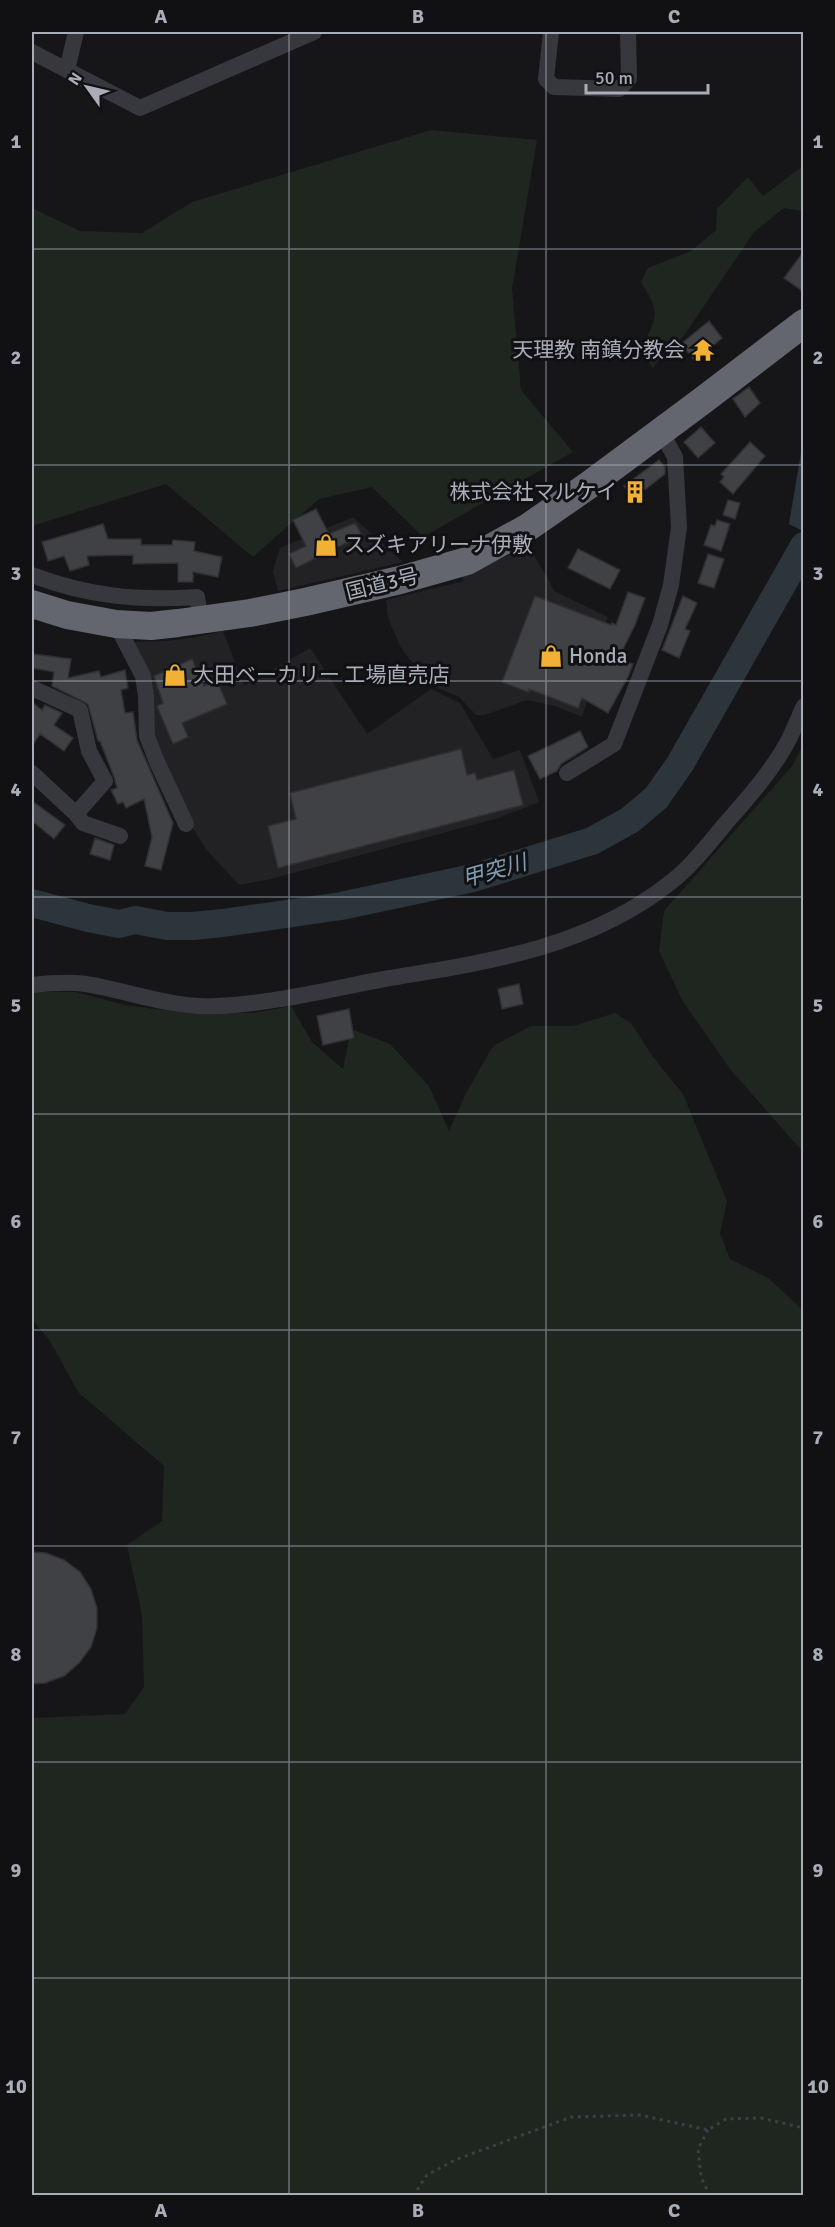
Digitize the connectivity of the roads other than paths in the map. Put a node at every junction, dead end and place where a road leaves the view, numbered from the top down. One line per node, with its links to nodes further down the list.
1 (76, 32): 6 (street)
2 (314, 32): 6 (street)
3 (551, 32): 4 (street)
4 (628, 32)
5 (32, 52): 6 (street)
6 (67, 70)
7 (804, 323): 8 (highway, 国道3号)
8 (661, 432): 11 (highway, 国道3号); 16 (street)
9 (32, 575): 11 (street)
10 (32, 604): 12 (highway, 国道3号)
11 (201, 620): 12 (highway, 国道3号)
12 (116, 624): 18 (street)
13 (32, 688): 17 (street)
14 (804, 706): 20 (street)
15 (32, 773): 17 (street)
16 (567, 773)
17 (76, 813): 19 (street)
18 (186, 824)
19 (120, 836)
20 (32, 985)

